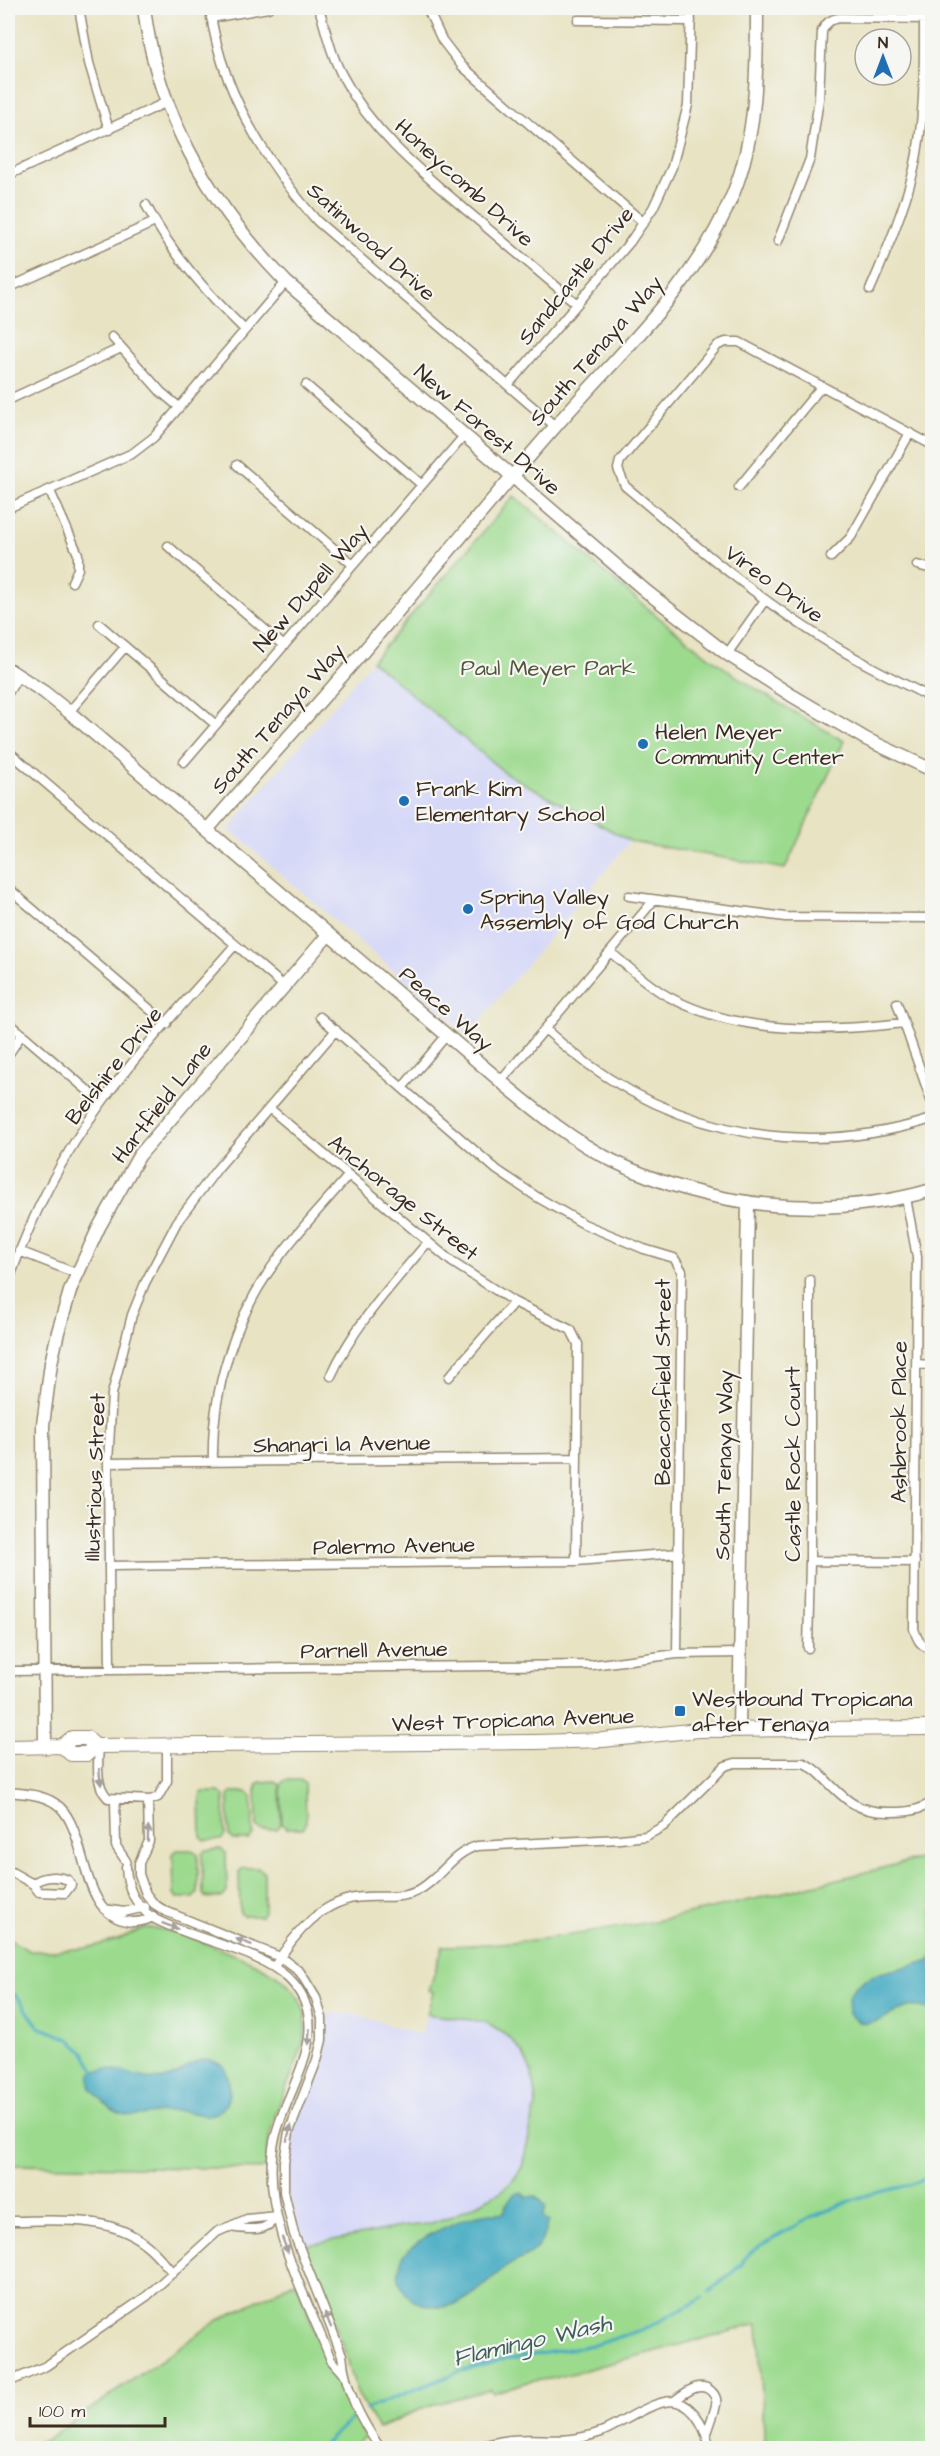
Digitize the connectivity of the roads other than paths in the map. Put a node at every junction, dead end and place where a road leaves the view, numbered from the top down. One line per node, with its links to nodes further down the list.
1 (79, 8): 14 (street)
2 (144, 8): 13 (street, New Forest Drive)
3 (210, 8): 9 (street, Satinwood Drive)
4 (268, 8): 9 (street)
5 (319, 8): 23 (street, Honeycomb Drive)
6 (427, 8): 18 (street)
7 (691, 8): 12 (street, Sandcastle Drive)
8 (757, 8): 32 (street, South Tenaya Way)
9 (211, 18): 28 (street, Satinwood Drive)
10 (928, 19): 19 (street); 22 (street)
11 (578, 20): 12 (street)
12 (691, 21): 18 (street, Sandcastle Drive)
13 (167, 102): 14 (street); 20 (street, New Forest Drive)
14 (109, 130): 15 (street)
15 (8, 175)
16 (146, 205): 17 (street)
17 (155, 222): 21 (street); 24 (street)
18 (644, 223): 23 (street, Sandcastle Drive)
19 (778, 241)
20 (286, 282): 24 (street); 34 (street, New Forest Drive)
21 (8, 288)
22 (870, 290)
23 (577, 304): 28 (street, Sandcastle Drive)
24 (245, 330): 31 (street)
25 (111, 337): 26 (street)
26 (121, 348): 30 (street); 31 (street)
27 (306, 385): 38 (street)
28 (508, 386): 32 (street, Satinwood Drive)
29 (822, 386): 33 (street); 39 (street); 48 (street, Vireo Drive)
30 (8, 400)
31 (178, 407): 40 (street)
32 (555, 426): 37 (street, South Tenaya Way)
33 (910, 433): 35 (street); 43 (street)
34 (464, 436): 37 (street, New Forest Drive); 38 (street, New Dupell Way)
35 (933, 445)
36 (237, 465): 44 (street)
37 (512, 477): 52 (street, New Forest Drive); 61 (street, South Tenaya Way)
38 (422, 485): 44 (street, New Dupell Way)
39 (739, 487)
40 (50, 491): 41 (street); 47 (street)
41 (8, 508)
42 (168, 546): 50 (street)
43 (831, 557)
44 (353, 565): 50 (street, New Dupell Way)
45 (917, 565): 46 (street)
46 (933, 569)
47 (72, 582)
48 (765, 600): 52 (street); 55 (street, Vireo Drive)
49 (99, 624): 51 (street)
50 (284, 646): 57 (street, New Dupell Way)
51 (125, 647): 56 (street); 57 (street)
52 (727, 654): 60 (street, New Forest Drive)
53 (13, 672): 54 (street); 56 (street, Peace Way)
54 (8, 693)
55 (933, 698)
56 (69, 712): 61 (street, Peace Way)
57 (216, 725): 59 (street, New Dupell Way)
58 (8, 752): 67 (street)
59 (184, 762)
60 (933, 770)
61 (207, 830): 66 (street, Peace Way)
62 (8, 888): 74 (street)
63 (629, 896): 64 (street)
64 (654, 900): 65 (street); 68 (street)
65 (933, 918)
66 (328, 935): 69 (street, Hartfield Lane); 78 (street, Peace Way)
67 (235, 945): 69 (street); 74 (street, Belshire Drive)
68 (610, 952): 73 (street); 75 (street)
69 (284, 986): 92 (street, Hartfield Lane)
70 (897, 1003): 73 (street)
71 (320, 1017): 76 (street, Beaconsfield Street)
72 (8, 1022): 77 (street)
73 (904, 1023): 83 (street)
74 (167, 1024): 82 (street, Belshire Drive)
75 (545, 1029): 80 (street); 85 (street)
76 (336, 1030): 81 (street, Beaconsfield Street); 84 (street, Illustrious Street)
77 (22, 1034): 79 (street); 82 (street)
78 (447, 1036): 80 (street, Peace Way); 81 (street)
79 (8, 1055)
80 (500, 1082): 89 (street, Peace Way)
81 (402, 1088): 103 (street, Beaconsfield Street)
82 (101, 1102): 91 (street, Belshire Drive)
83 (933, 1103)
84 (269, 1108): 86 (street, Anchorage Street); 102 (street, Illustrious Street)
85 (933, 1119)
86 (348, 1176): 90 (street, Anchorage Street); 101 (street)
87 (933, 1190): 88 (street, Peace Way)
88 (906, 1198): 89 (street, Peace Way); 96 (street, Ashbrook Place)
89 (748, 1202): 110 (street, South Tenaya Way)
90 (427, 1244): 95 (street, Anchorage Street); 98 (street)
91 (19, 1251): 92 (street); 94 (street, Belshire Drive)
92 (78, 1274): 112 (street, Hartfield Lane)
93 (810, 1280): 105 (street, Castle Rock Court)
94 (8, 1283)
95 (514, 1302): 99 (street); 100 (street, Anchorage Street)
96 (916, 1364): 97 (street); 106 (street, Ashbrook Place)
97 (933, 1365)
98 (331, 1376)
99 (449, 1377)
100 (577, 1458): 101 (street, Shangri la Avenue); 104 (street, Anchorage Street)
101 (213, 1462): 102 (street, Shangri la Avenue)
102 (108, 1463): 107 (street, Illustrious Street)
103 (679, 1553): 104 (street, Palermo Avenue); 111 (street, Beaconsfield Street)
104 (576, 1561): 107 (street, Palermo Avenue)
105 (810, 1561): 106 (street); 108 (street, Castle Rock Court)
106 (915, 1562): 109 (street, Ashbrook Place)
107 (109, 1566): 113 (street, Illustrious Street)
108 (808, 1648)
109 (933, 1648)
110 (740, 1653): 111 (street, Parnell Avenue); 116 (street, South Tenaya Way)
111 (677, 1654): 113 (street, Parnell Avenue)
112 (44, 1670): 113 (street, Parnell Avenue); 114 (street, Parnell Avenue); 120 (street, Hartfield Lane)
113 (110, 1670)
114 (8, 1671)
115 (933, 1728): 116 (main road, West Tropicana Avenue)
116 (739, 1730): 118 (main road, West Tropicana Avenue)
117 (97, 1746): 118 (main road, West Tropicana Avenue); 120 (main road, West Tropicana Avenue); 122 (street, one-way to 122)
118 (167, 1746): 123 (street)
119 (8, 1747): 120 (main road, West Tropicana Avenue)
120 (45, 1747)
121 (8, 1792): 129 (street)
122 (115, 1800): 123 (street); 128 (street)
123 (148, 1800): 127 (street, one-way to 123)
124 (933, 1802): 131 (street)
125 (8, 1870): 126 (street)
126 (33, 1884)
127 (154, 1904): 128 (street); 130 (street); 131 (street, one-way to 127)
128 (141, 1908): 129 (street); 130 (street)
129 (104, 1909): 130 (street)
130 (153, 1918): 132 (street, one-way to 132)
131 (280, 1957): 132 (street); 136 (street, one-way to 131)
132 (274, 1967): 133 (street, one-way to 133)
133 (276, 2216): 135 (street); 136 (street, one-way to 136)
134 (8, 2220): 135 (street)
135 (173, 2273): 137 (street)
136 (344, 2375): 142 (street)
137 (8, 2382)
138 (674, 2401): 139 (street); 139 (street); 140 (street)
139 (707, 2433): 144 (street)
140 (542, 2445): 141 (street)
141 (485, 2447): 143 (street)
142 (380, 2448)
143 (475, 2448)
144 (709, 2448)

